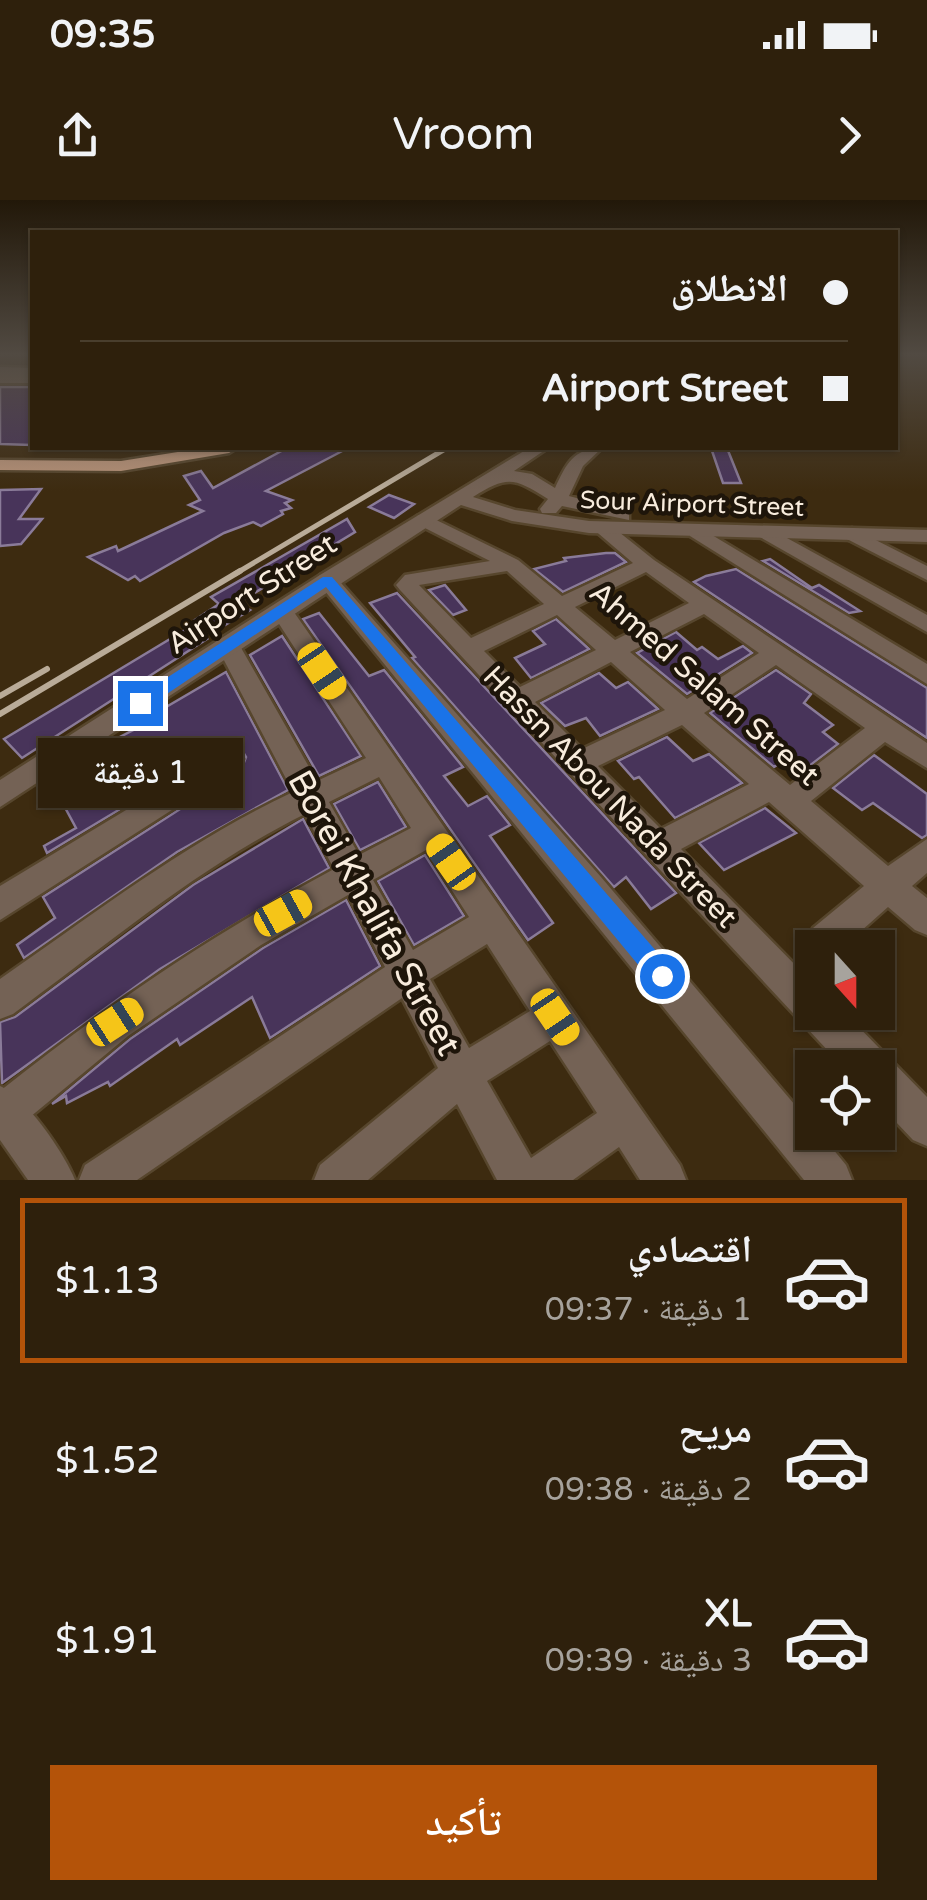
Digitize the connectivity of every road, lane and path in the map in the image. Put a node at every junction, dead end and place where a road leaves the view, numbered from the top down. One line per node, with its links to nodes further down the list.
1 (175, 450): 7 (main road)
2 (212, 450): 7 (main road)
3 (537, 450): 9 (street, Airport Street)
4 (573, 450): 11 (street)
5 (591, 450): 11 (street)
6 (0, 452): 7 (main road)
7 (160, 456): 8 (main road)
8 (0, 465)
9 (495, 474): 10 (street, Airport Street); 11 (street, Sour Airport Street)
10 (458, 498): 12 (street, Sour Airport Street); 13 (street, Airport Street)
11 (560, 499): 12 (street); 16 (street, Sour Airport Street)
12 (532, 519): 14 (street, Sour Airport Street)
13 (424, 520): 19 (street, Ahmed Salam Street); 22 (street, Airport Street)
14 (602, 528): 15 (street, Sour Airport Street); 20 (street)
15 (697, 532): 17 (street, Sour Airport Street); 31 (street)
16 (926, 532): 18 (street, Sour Airport Street)
17 (768, 533): 18 (street, Sour Airport Street); 26 (street)
18 (852, 534): 21 (street)
19 (511, 564): 23 (street, Ahmed Salam Street); 28 (street, Hassn Abou Nada Street)
20 (647, 564): 23 (street); 24 (street)
21 (927, 574)
22 (328, 580): 25 (street, Airport Street); 68 (street)
23 (562, 604): 28 (street); 29 (street, Ahmed Salam Street)
24 (705, 604): 29 (street); 30 (street)
25 (281, 610): 27 (street, Airport Street); 37 (street)
26 (927, 625)
27 (228, 646): 40 (street, Airport Street); 41 (street, Borei Khalifa Street)
28 (468, 649): 32 (street, Hassn Abou Nada Street)
29 (614, 650): 32 (street); 33 (street, Ahmed Salam Street)
30 (777, 654): 33 (street); 34 (street)
31 (927, 675)
32 (517, 700): 38 (street, Hassn Abou Nada Street)
33 (686, 712): 38 (street); 39 (street, Ahmed Salam Street)
34 (884, 728): 35 (street); 39 (street)
35 (927, 757)
36 (229, 760): 47 (street)
37 (384, 762): 41 (street); 42 (street)
38 (578, 763): 43 (street, Hassn Abou Nada Street)
39 (782, 794): 43 (street); 46 (street, Ahmed Salam Street)
40 (0, 795)
41 (312, 799): 45 (street, Borei Khalifa Street); 53 (street)
42 (430, 832): 45 (street); 49 (street)
43 (658, 846): 52 (street, Hassn Abou Nada Street)
44 (927, 853): 46 (street)
45 (352, 874): 51 (street, Borei Khalifa Street); 59 (street)
46 (888, 886): 48 (street, Ahmed Salam Street); 50 (street)
47 (0, 904)
48 (927, 919)
49 (492, 922): 51 (street); 54 (street)
50 (837, 930)
51 (406, 974): 57 (street, Borei Khalifa Street); 63 (street)
52 (795, 989)
53 (0, 1001)
54 (555, 1017): 57 (street); 60 (street)
55 (835, 1030): 56 (street)
56 (854, 1050)
57 (462, 1074): 64 (street); 65 (street, Borei Khalifa Street)
58 (895, 1093): 61 (street)
59 (2, 1110): 62 (street)
60 (624, 1119): 66 (street); 67 (street)
61 (927, 1126)
62 (54, 1180)
63 (100, 1180)
64 (335, 1180)
65 (520, 1180)
66 (537, 1180)
67 (665, 1180)
68 (830, 1180)

